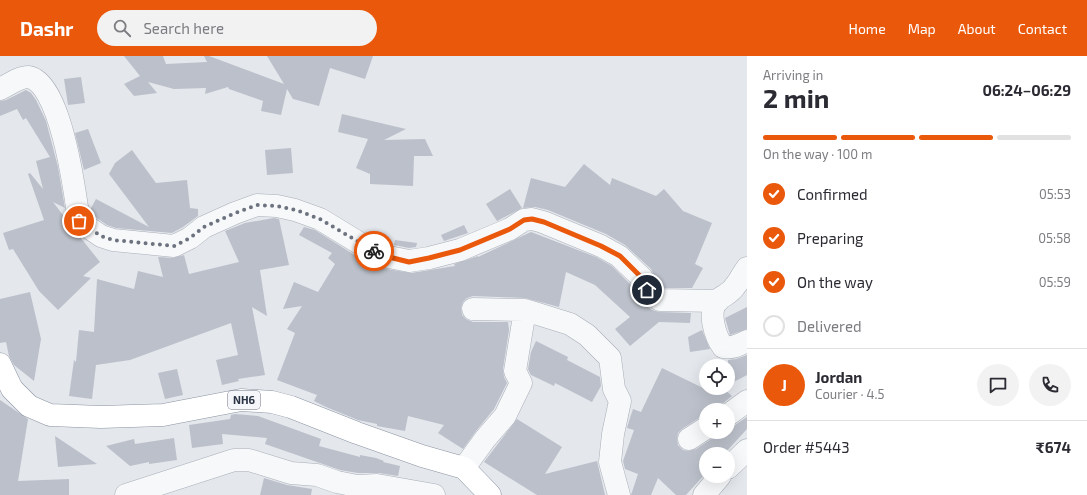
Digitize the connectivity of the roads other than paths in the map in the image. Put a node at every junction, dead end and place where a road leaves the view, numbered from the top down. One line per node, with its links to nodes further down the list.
1 (0, 89): 3 (street)
2 (747, 268): 3 (street)
3 (718, 301): 6 (street)
4 (473, 309): 5 (street)
5 (525, 310): 12 (street); 18 (street)
6 (747, 341)
7 (0, 364): 12 (highway, NH6)
8 (747, 401): 9 (street)
9 (735, 410)
10 (747, 450): 11 (street)
11 (735, 461)
12 (464, 468): 17 (highway)
13 (714, 483): 19 (street)
14 (148, 491): 15 (street); 16 (street)
15 (126, 495)
16 (434, 495)
17 (490, 495)
18 (620, 495)
19 (704, 495)

